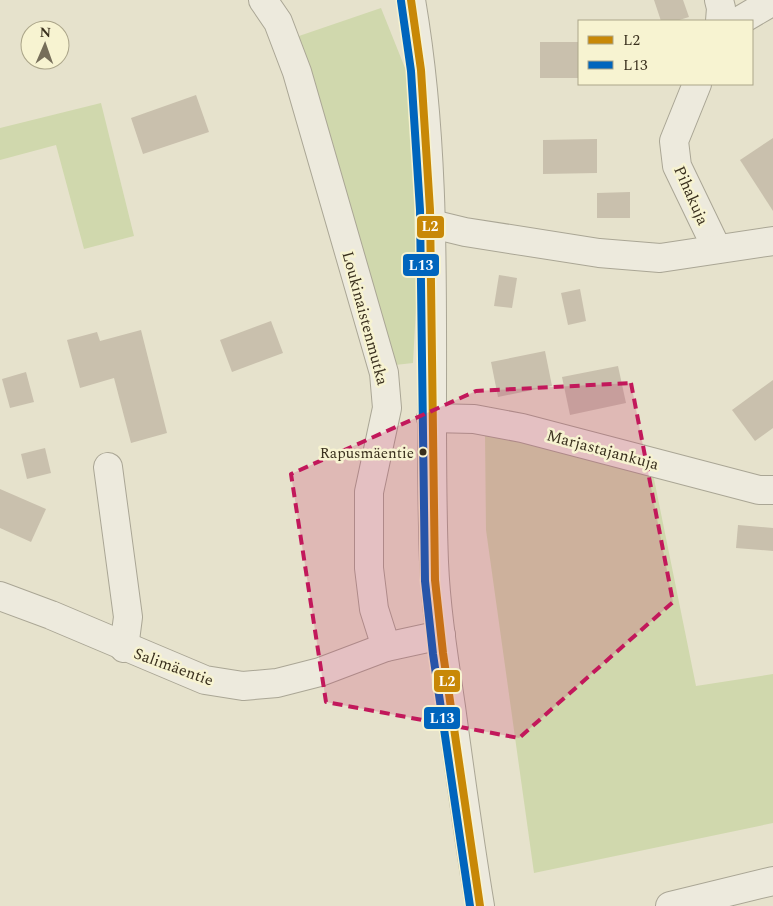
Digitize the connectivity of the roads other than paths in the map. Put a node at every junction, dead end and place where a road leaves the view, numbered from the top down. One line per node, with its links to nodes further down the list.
1 (263, 0): 16 (street, Loukinaistenmutka)
2 (411, 0): 8 (street)
3 (719, 0): 5 (street)
4 (773, 1): 6 (street)
5 (720, 20)
6 (741, 20)
7 (697, 85): 10 (street, Pihakuja)
8 (432, 224): 10 (street); 11 (street)
9 (773, 241): 10 (street)
10 (717, 249)
11 (431, 418): 13 (street, Marjastajankuja); 15 (street)
12 (108, 467): 17 (street)
13 (773, 490)
14 (0, 596): 17 (street, Salimäentie)
15 (441, 635): 16 (street, Salimäentie); 19 (street)
16 (386, 647): 17 (street, Salimäentie)
17 (124, 648)
18 (773, 881): 20 (street)
19 (480, 906)
20 (670, 906)

